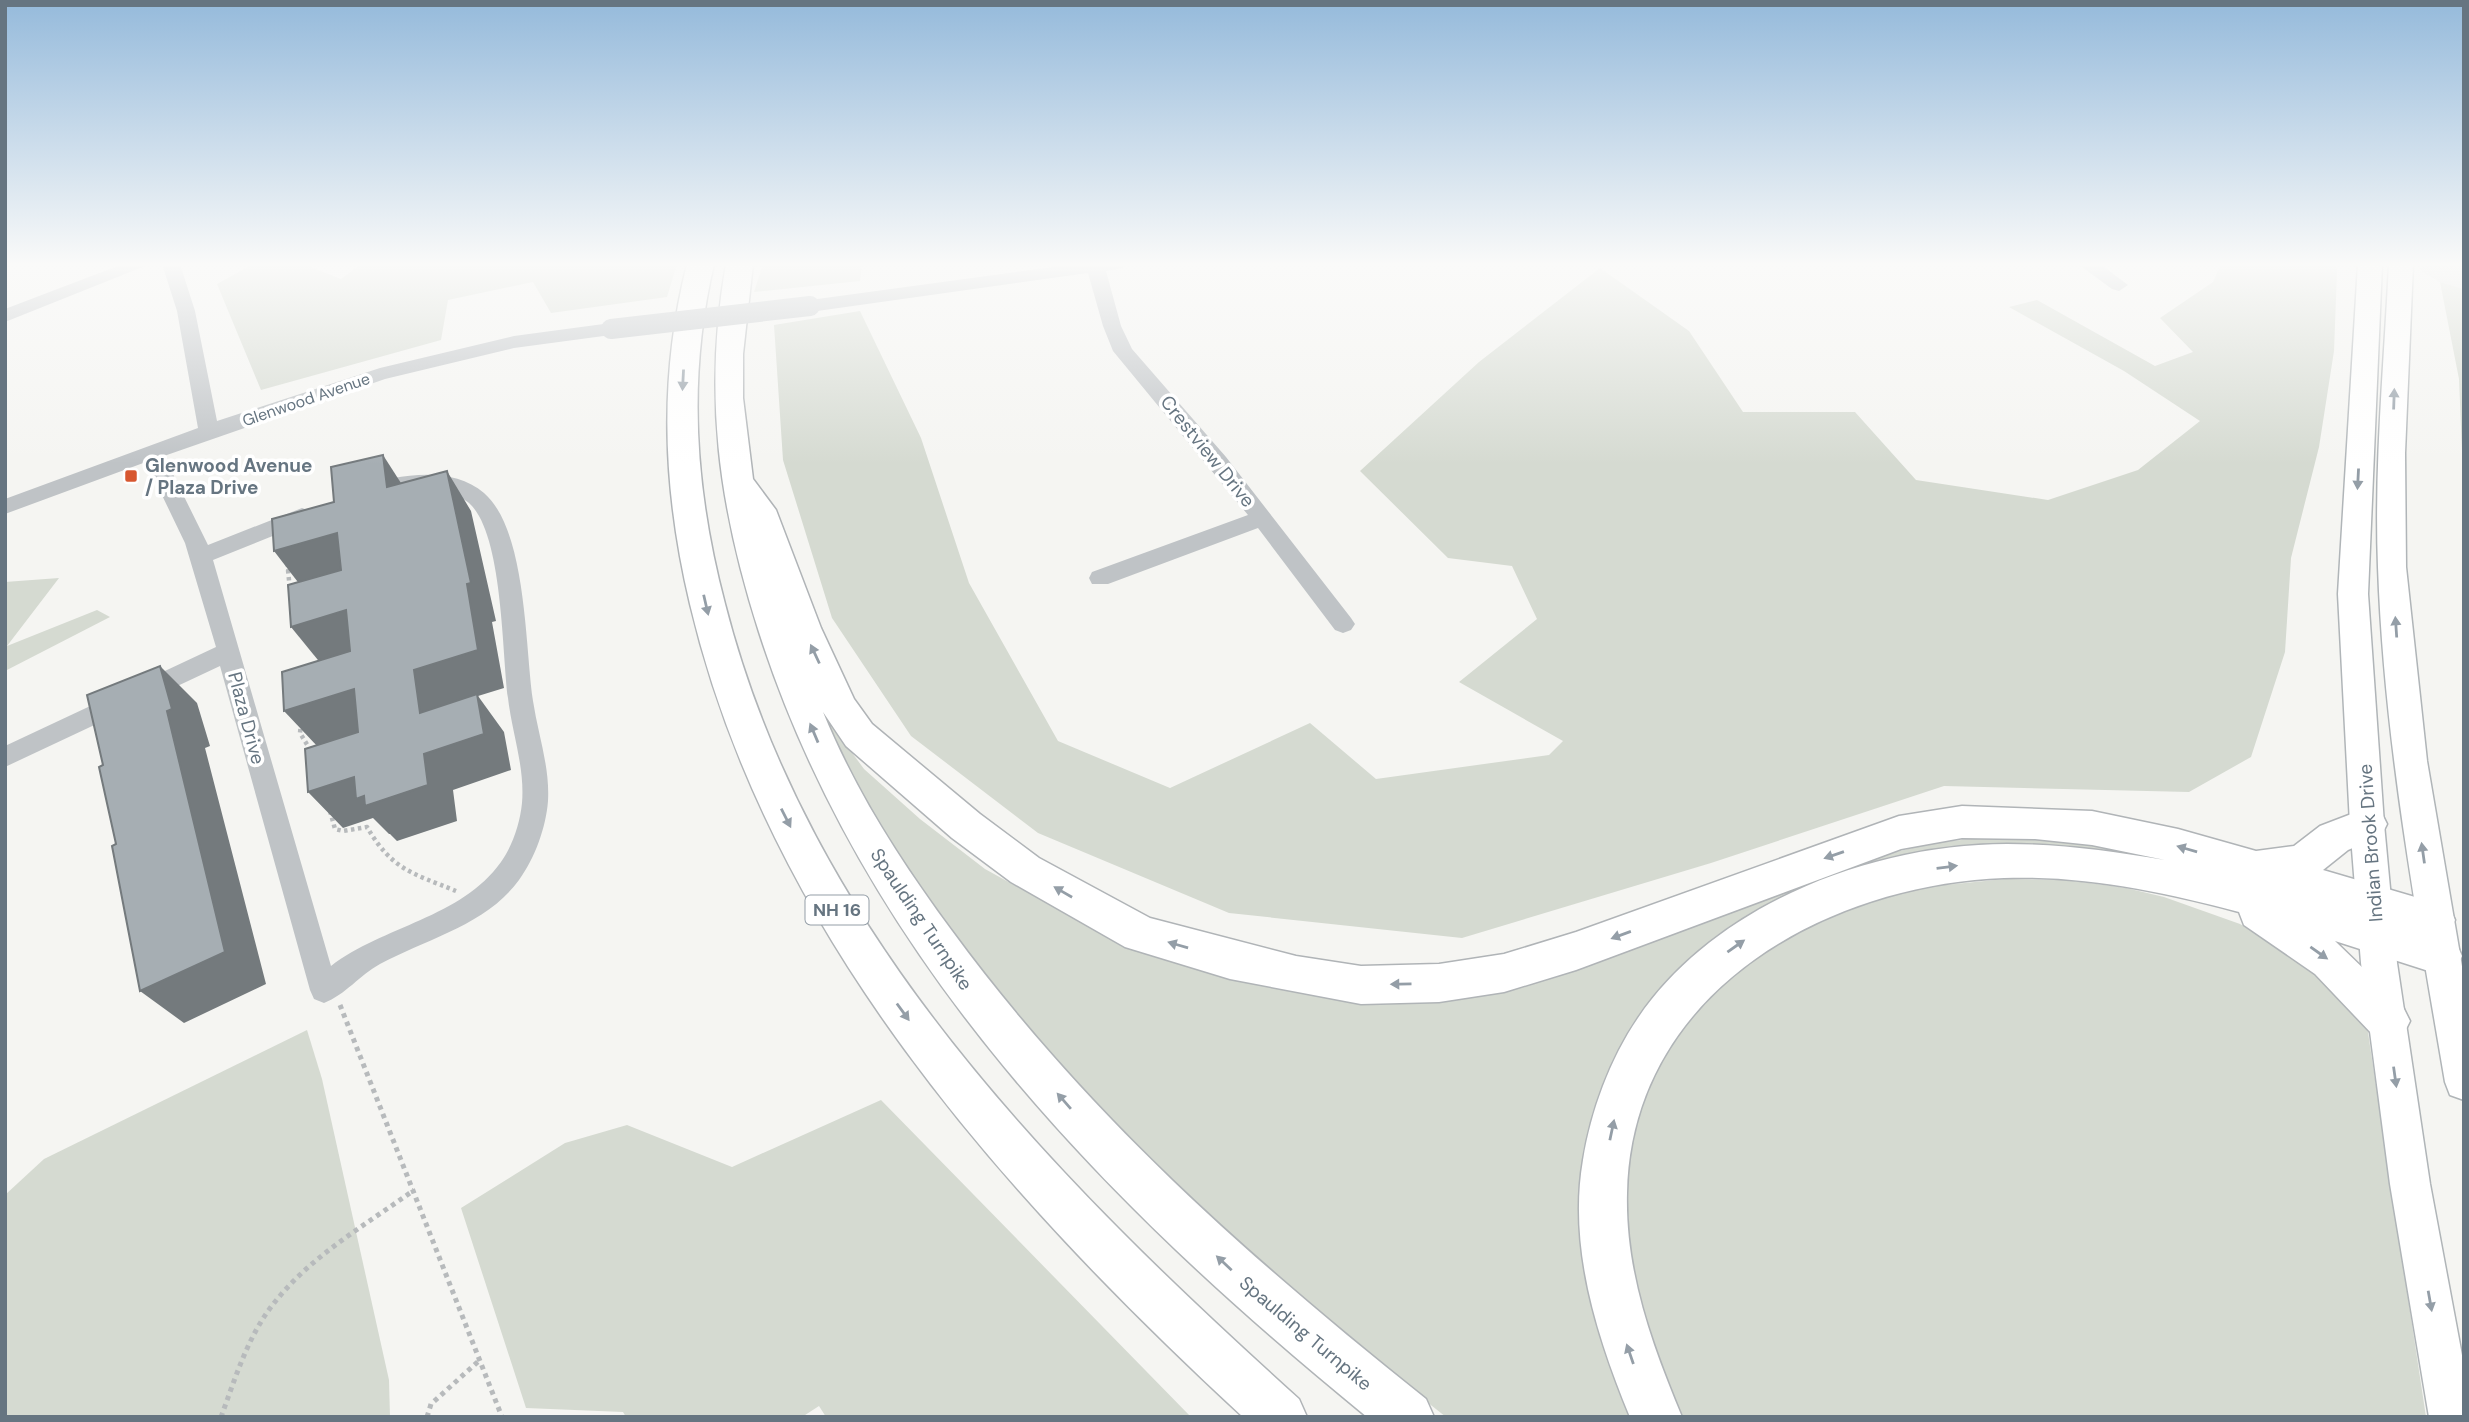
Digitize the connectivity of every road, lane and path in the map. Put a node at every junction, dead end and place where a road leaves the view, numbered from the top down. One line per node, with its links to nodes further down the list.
1 (190, 330): 8 (street)
2 (601, 330): 8 (street, Glenwood Avenue, bridge)
3 (688, 330): 36 (highway, NH 16, one-way to 36)
4 (731, 330): 10 (highway, Spaulding Turnpike)
5 (1114, 330): 12 (street, Crestview Drive)
6 (2367, 330): 23 (main road, Indian Brook Drive, one-way to 23)
7 (2396, 330): 27 (main road, one-way to 7)
8 (209, 431): 9 (street, Glenwood Avenue)
9 (152, 453): 11 (street, Glenwood Avenue); 14 (street, Plaza Drive)
10 (735, 479): 24 (highway, one-way to 10); 37 (highway, Spaulding Turnpike, one-way to 10)
11 (5, 507)
12 (1262, 518): 15 (street); 17 (street, Crestview Drive)
13 (286, 552): 16 (path)
14 (199, 557): 18 (street, Plaza Drive); 25 (street)
15 (1100, 578)
16 (296, 601)
17 (1343, 624)
18 (229, 651): 20 (street); 28 (street, Plaza Drive)
19 (303, 715): 21 (path)
20 (5, 757)
21 (317, 759)
22 (330, 800): 25 (path)
23 (2367, 824): 24 (highway); 26 (main road, Indian Brook Drive)
24 (2242, 881): 26 (highway); 29 (highway, one-way to 29); 38 (highway, one-way to 24)
25 (480, 900): 28 (street)
26 (2375, 919): 27 (highway); 29 (main road, Indian Brook Drive)
27 (2438, 938): 30 (main road)
28 (324, 990): 31 (path)
29 (2388, 1021): 39 (main road, Indian Brook Drive, one-way to 39)
30 (2464, 1082)
31 (414, 1189): 32 (path); 33 (path)
32 (481, 1359): 34 (path); 35 (path)
33 (221, 1417)
34 (427, 1417)
35 (502, 1417)
36 (1281, 1417)
37 (1408, 1417)
38 (1656, 1417)
39 (2451, 1417)

